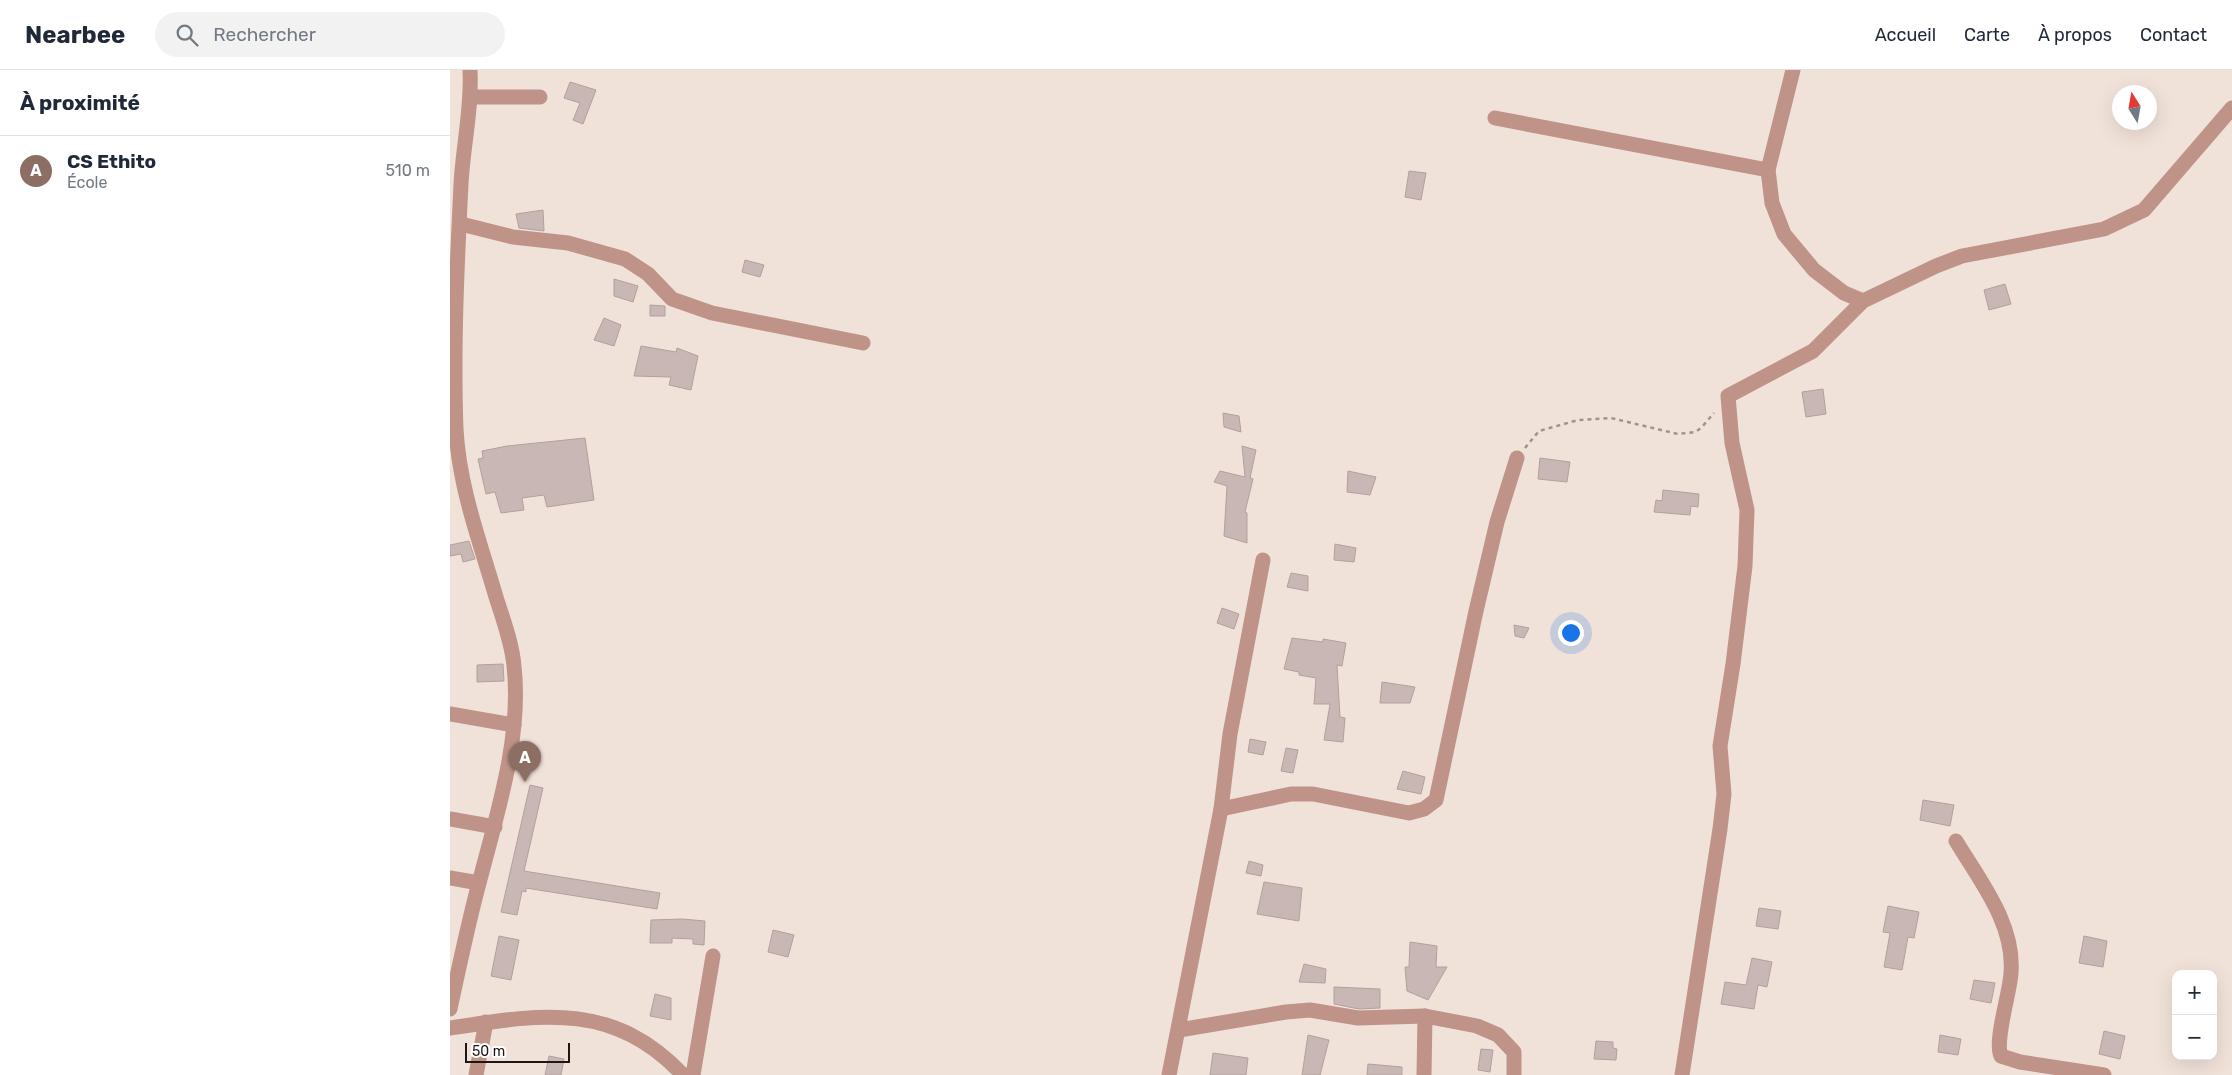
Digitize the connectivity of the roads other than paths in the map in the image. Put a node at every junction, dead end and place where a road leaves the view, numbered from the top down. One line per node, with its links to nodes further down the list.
1 (470, 70): 3 (street)
2 (1793, 70): 8 (street)
3 (472, 97): 4 (street); 7 (street)
4 (540, 97)
5 (2232, 108): 10 (street)
6 (1495, 118): 8 (street)
7 (457, 162): 9 (street)
8 (1768, 170): 10 (street)
9 (461, 224): 11 (street); 12 (street)
10 (1863, 301): 37 (street)
11 (453, 322): 13 (street)
12 (863, 343)
13 (453, 430): 17 (street)
14 (1517, 458): 18 (street)
15 (1263, 560): 18 (street)
16 (450, 714): 17 (street)
17 (514, 725): 20 (street)
18 (1220, 809): 30 (street)
19 (450, 819): 20 (street)
20 (494, 827): 23 (street)
21 (1956, 841): 38 (street)
22 (450, 878): 23 (street)
23 (479, 883): 24 (street)
24 (457, 937): 26 (street)
25 (713, 956): 33 (street)
26 (450, 1009)
27 (1425, 1016): 30 (street); 35 (street); 36 (street)
28 (486, 1022): 29 (street); 31 (street); 32 (street)
29 (450, 1028)
30 (1179, 1030): 34 (street)
31 (476, 1075)
32 (683, 1075)
33 (693, 1075)
34 (1170, 1075)
35 (1424, 1075)
36 (1514, 1075)
37 (1682, 1075)
38 (2104, 1075)

